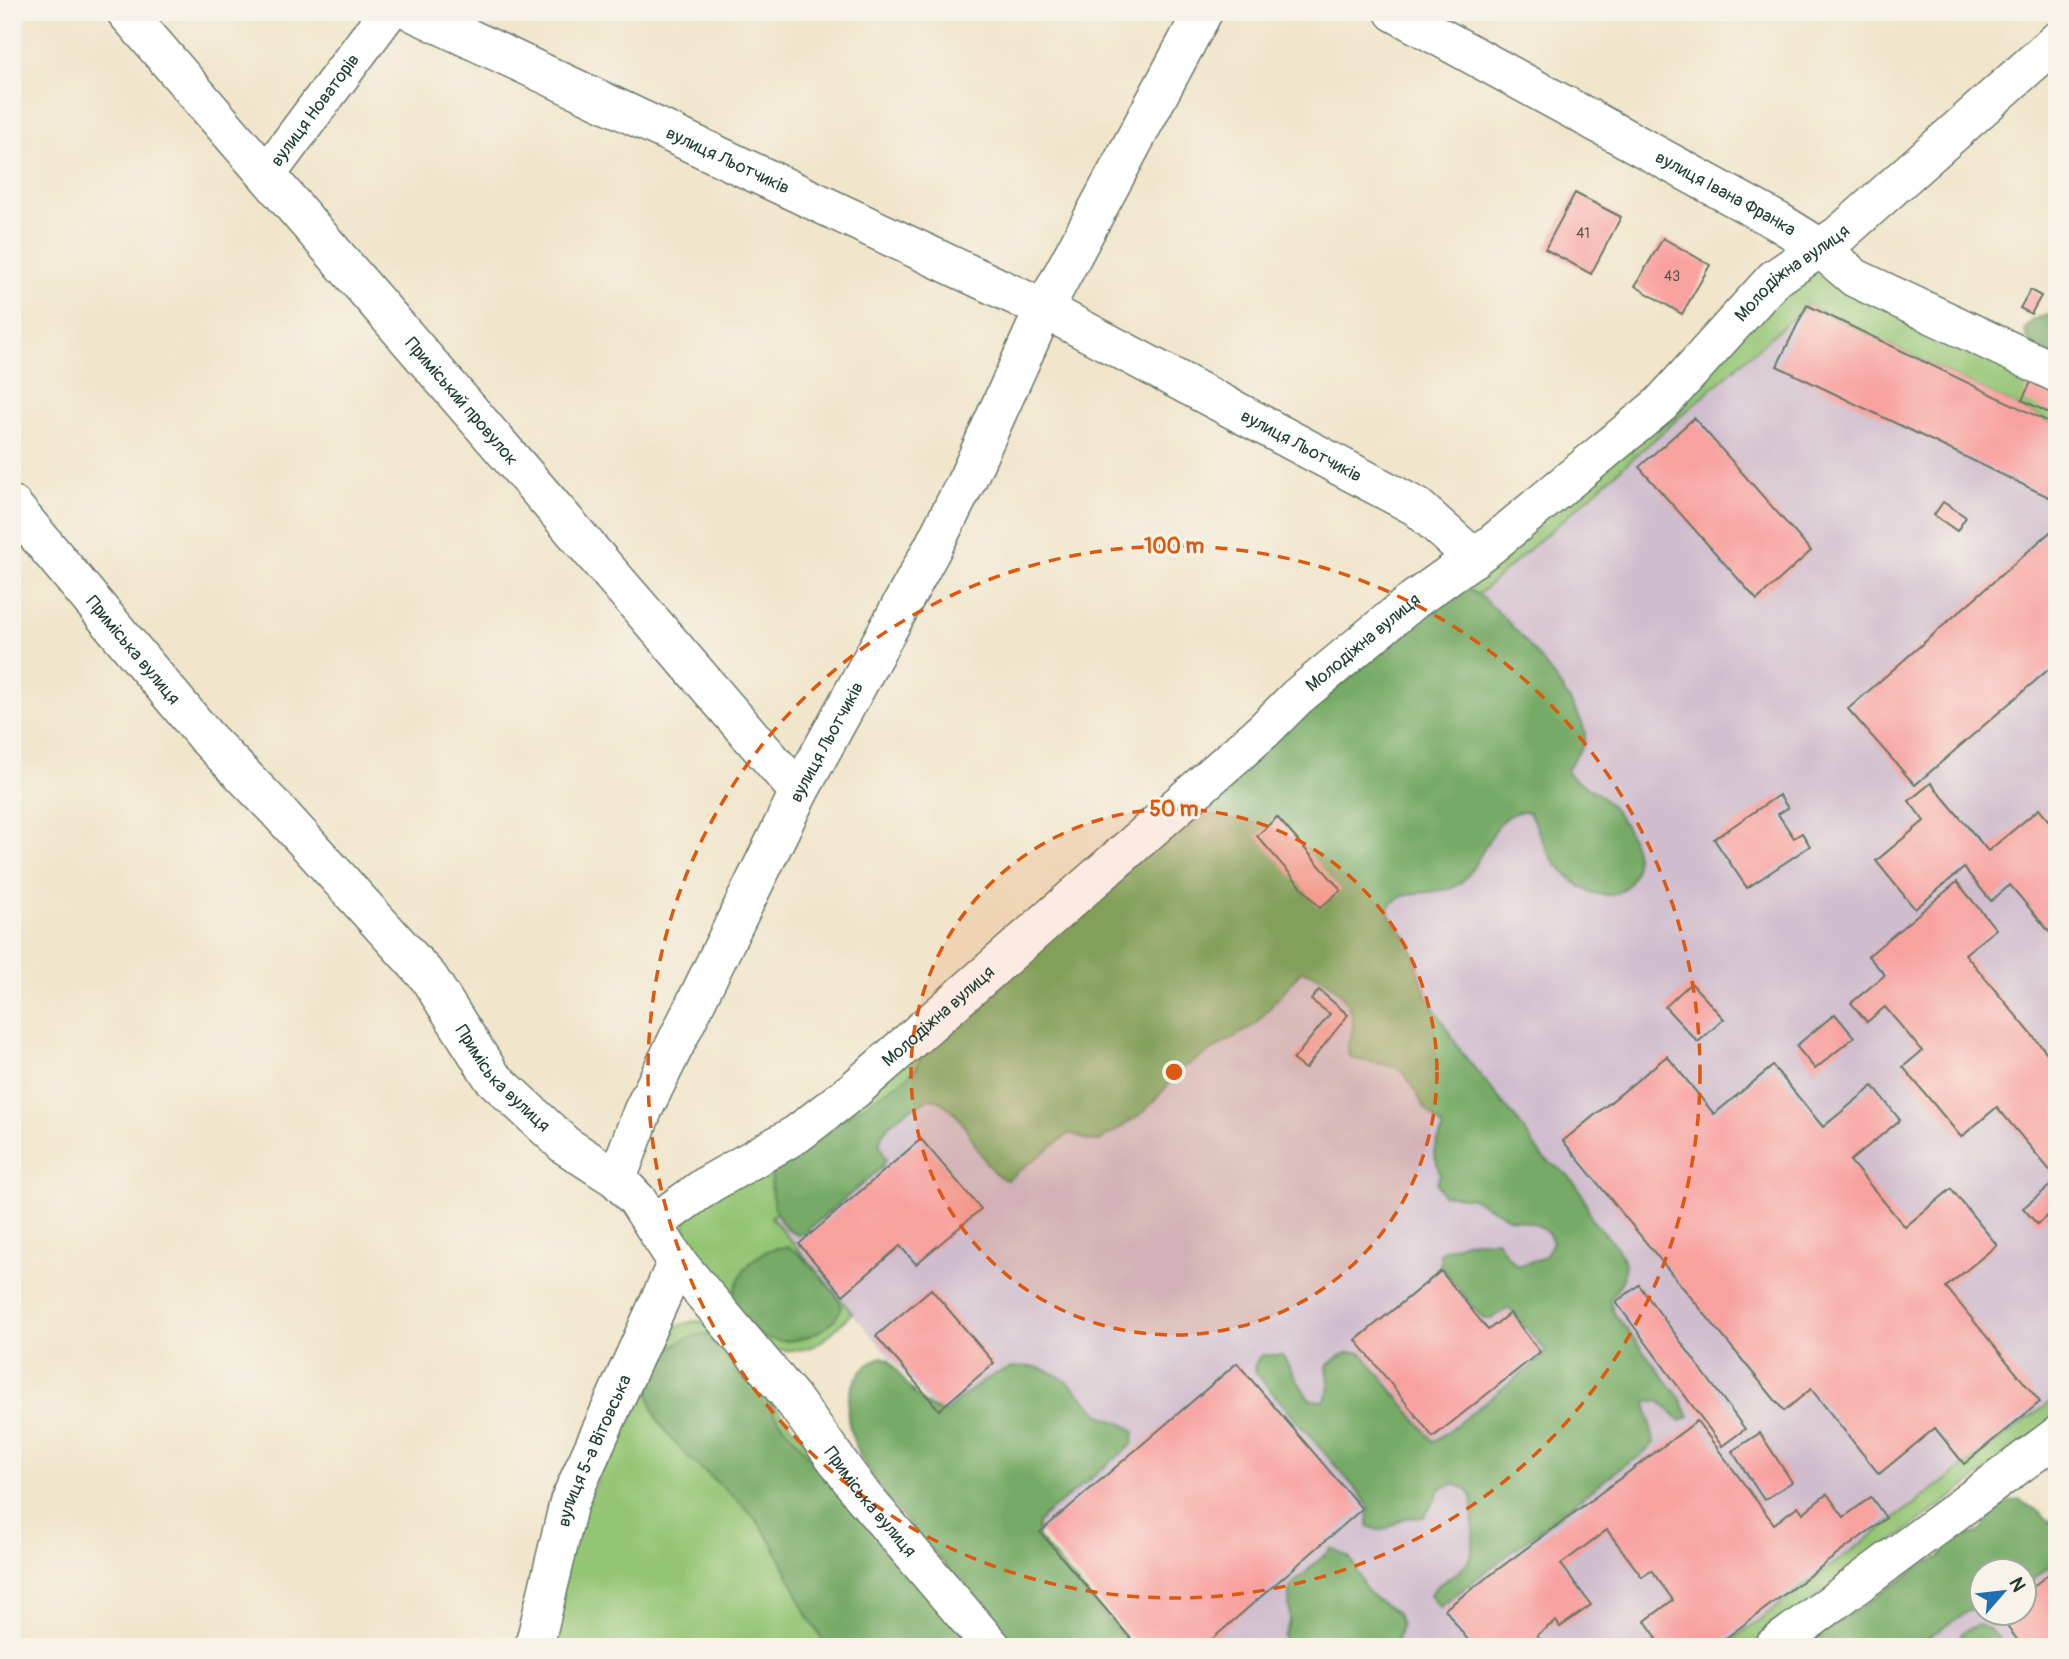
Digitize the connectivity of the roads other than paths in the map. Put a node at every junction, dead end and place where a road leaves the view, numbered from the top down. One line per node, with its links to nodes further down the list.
1 (126, 12): 7 (street, Приміський провулок)
2 (388, 12): 7 (street, вулиця Новаторів)
3 (413, 12): 9 (street, вулиця Льотчиків)
4 (1203, 12): 9 (street, вулиця Льотчиків)
5 (1394, 12): 8 (street, вулиця Івана Франка)
6 (2057, 41): 8 (street, Молодіжна вулиця)
7 (267, 174): 13 (street, Приміський провулок)
8 (1819, 247): 10 (street, вулиця Івана Франка); 12 (street, Молодіжна вулиця)
9 (1044, 309): 12 (street, вулиця Льотчиків); 13 (street, вулиця Льотчиків)
10 (2057, 373)
11 (12, 505): 14 (street, Приміська вулиця)
12 (1474, 558): 15 (street, Молодіжна вулиця)
13 (799, 792): 14 (street, вулиця Льотчиків)
14 (617, 1179): 15 (street, Приміська вулиця)
15 (653, 1224): 16 (street, Приміська вулиця)
16 (677, 1262): 18 (street, вулиця 5-а Вітовська); 19 (street, Приміська вулиця)
17 (2057, 1436): 20 (street)
18 (534, 1647)
19 (992, 1647)
20 (1773, 1647)

